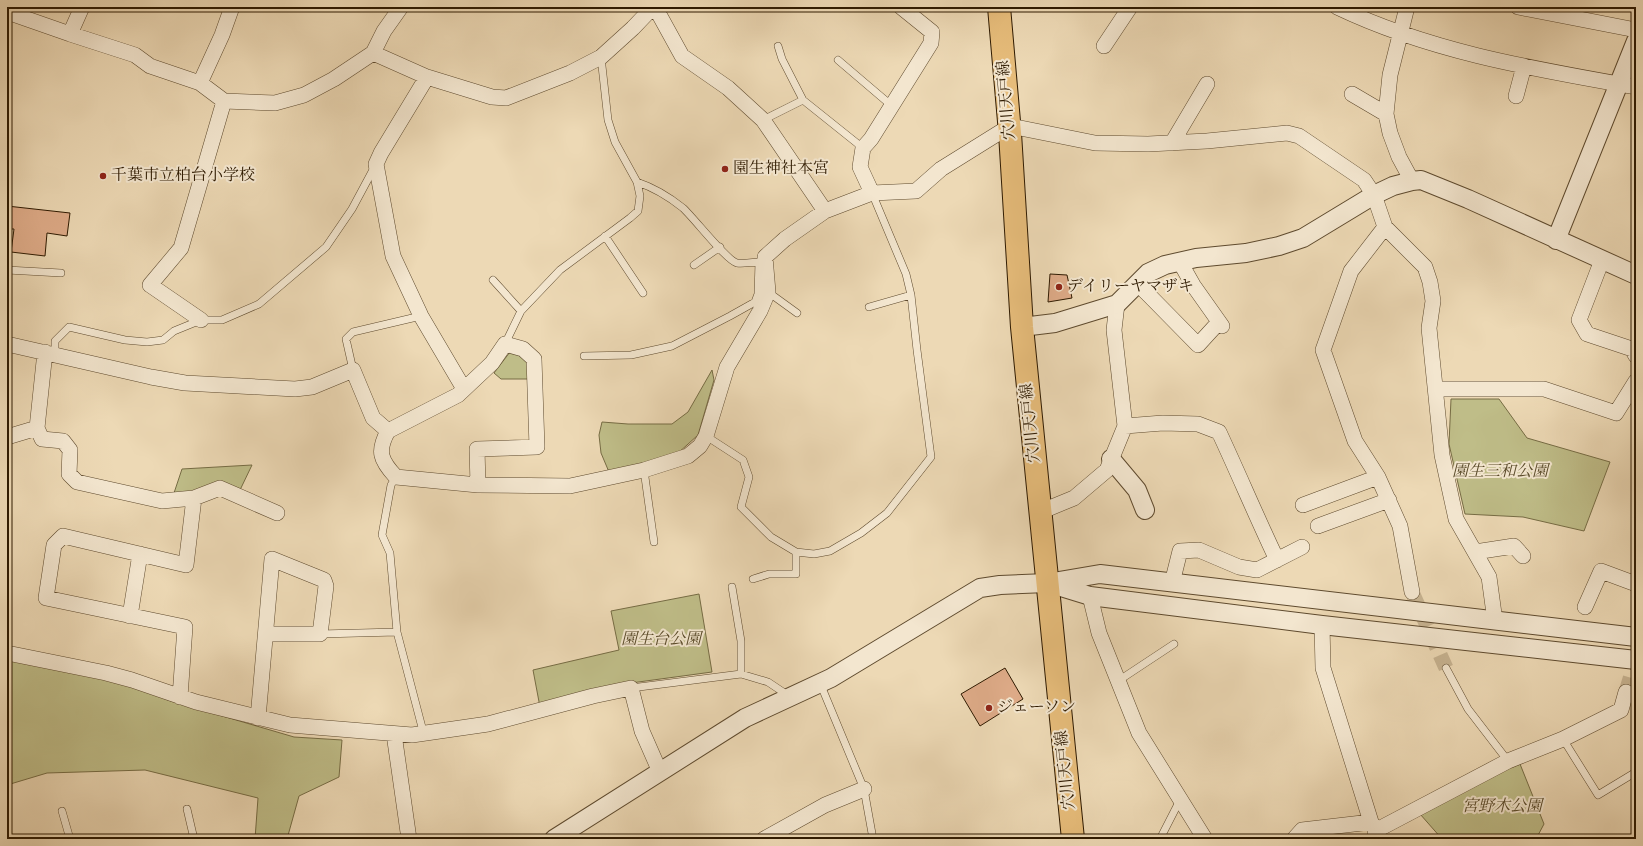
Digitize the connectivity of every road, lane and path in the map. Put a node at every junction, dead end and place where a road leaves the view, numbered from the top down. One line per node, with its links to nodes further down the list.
1 (82, 7): 13 (street)
2 (232, 7): 23 (street)
3 (401, 7): 18 (street)
4 (654, 7): 19 (street); 33 (street)
5 (901, 7): 31 (street)
6 (999, 7): 34 (main road, 穴川天戸線)
7 (1130, 7): 17 (street)
8 (1337, 7): 14 (street)
9 (1407, 7): 14 (street)
10 (1518, 7): 12 (street)
11 (7, 12): 13 (street)
12 (1636, 30)
13 (70, 34): 23 (street)
14 (1401, 34): 21 (street); 32 (street)
15 (1636, 41): 25 (street)
16 (778, 46): 29 (lane)
17 (1104, 46)
18 (373, 53): 22 (street); 30 (street)
19 (601, 58): 22 (street); 39 (lane)
20 (838, 60): 31 (lane)
21 (1524, 66): 25 (street); 28 (street)
22 (427, 77): 37 (street)
23 (200, 83): 30 (street)
24 (1207, 84): 35 (street)
25 (1618, 84): 26 (street); 45 (street)
26 (1636, 87)
27 (1352, 94): 32 (street)
28 (1516, 96)
29 (803, 100): 33 (lane); 36 (lane)
30 (224, 101): 64 (street)
31 (892, 106): 36 (street)
32 (1386, 114): 38 (street)
33 (763, 120): 42 (street)
34 (1010, 126): 35 (street); 40 (street); 65 (main road, 穴川天戸線)
35 (1172, 143): 41 (street)
36 (863, 148): 40 (street)
37 (376, 164): 63 (street); 64 (lane)
38 (1412, 181): 41 (street); 45 (street)
39 (637, 182): 44 (lane); 46 (lane)
40 (872, 193): 42 (street); 58 (lane)
41 (1374, 195): 43 (street); 49 (street)
42 (825, 211): 47 (street)
43 (1385, 227): 73 (street); 83 (street)
44 (605, 236): 57 (lane); 61 (lane)
45 (1556, 240): 48 (street)
46 (720, 248): 47 (lane); 50 (lane)
47 (762, 260): 56 (street); 69 (lane)
48 (1602, 260): 53 (street); 70 (street)
49 (1180, 262): 55 (street); 55 (street)
50 (694, 265)
51 (7, 270): 52 (lane)
52 (61, 273)
53 (1636, 275)
54 (493, 280): 61 (lane)
55 (1138, 284): 59 (street)
56 (768, 292): 62 (lane); 78 (street)
57 (643, 294)
58 (911, 295): 60 (lane); 94 (lane)
59 (1117, 304): 65 (street); 75 (street)
60 (869, 307)
61 (521, 311): 67 (lane)
62 (797, 313)
63 (421, 316): 71 (lane); 74 (street)
64 (201, 320): 68 (lane)
65 (1022, 327): 89 (main road, 穴川天戸線)
66 (7, 344): 68 (street)
67 (505, 344): 74 (street); 84 (street)
68 (50, 353): 71 (street); 76 (street)
69 (584, 356)
70 (1636, 356)
71 (352, 370): 77 (street)
72 (1636, 381): 73 (street)
73 (1436, 389): 95 (street)
74 (464, 390): 77 (street)
75 (1125, 426): 80 (street); 98 (street)
76 (37, 428): 79 (street); 85 (street)
77 (388, 431): 82 (street)
78 (706, 436): 81 (street); 94 (lane)
79 (7, 437)
80 (1111, 459): 88 (street); 89 (street)
81 (644, 470): 84 (street); 92 (lane)
82 (396, 477): 84 (street); 110 (lane)
83 (1378, 477): 86 (street); 87 (street)
84 (478, 485)
85 (194, 498): 90 (street); 96 (street)
86 (1389, 500): 91 (street); 104 (street)
87 (1304, 505)
88 (1145, 510)
89 (1040, 512): 100 (main road, 穴川天戸線)
90 (277, 513)
91 (1318, 526)
92 (654, 542)
93 (1302, 547): 98 (street)
94 (796, 552): 99 (lane)
95 (1475, 552): 97 (street); 108 (street)
96 (140, 554): 107 (street); 107 (street)
97 (1523, 556)
98 (1277, 560): 101 (street)
99 (753, 579)
100 (1047, 583): 101 (street); 105 (street); 120 (street); 143 (main road, 穴川天戸線)
101 (1172, 583): 108 (street)
102 (1636, 584): 106 (street)
103 (732, 587): 118 (lane)
104 (1412, 592)
105 (1090, 596): 109 (street); 119 (street)
106 (1585, 607)
107 (130, 616): 123 (street)
108 (1495, 621): 113 (street)
109 (1322, 625): 116 (street); 136 (street)
110 (397, 632): 112 (lane); 127 (lane)
111 (266, 634): 112 (street); 112 (street); 125 (street)
112 (320, 634)
113 (1636, 637)
114 (1174, 644): 119 (lane)
115 (7, 653): 123 (street)
116 (1636, 660)
117 (1446, 668): 129 (lane)
118 (741, 674): 121 (lane); 124 (lane)
119 (1118, 681): 133 (street)
120 (820, 684): 124 (street); 132 (lane)
121 (631, 688): 127 (street); 130 (street)
122 (1626, 692): 128 (street)
123 (180, 697): 125 (street)
124 (791, 697): 130 (street)
125 (258, 718): 126 (street)
126 (394, 734): 127 (street); 139 (street)
127 (424, 735)
128 (1563, 739): 129 (street); 131 (lane)
129 (1508, 761): 136 (street)
130 (660, 772): 140 (street)
131 (1636, 772)
132 (864, 789): 141 (street); 142 (lane)
133 (1180, 798): 144 (lane); 145 (street)
134 (186, 809): 138 (lane)
135 (62, 811): 137 (lane)
136 (1375, 831): 146 (street)
137 (70, 839)
138 (194, 839)
139 (409, 839)
140 (554, 839)
141 (764, 839)
142 (873, 839)
143 (1073, 839)
144 (1160, 839)
145 (1205, 839)
146 (1294, 839)

